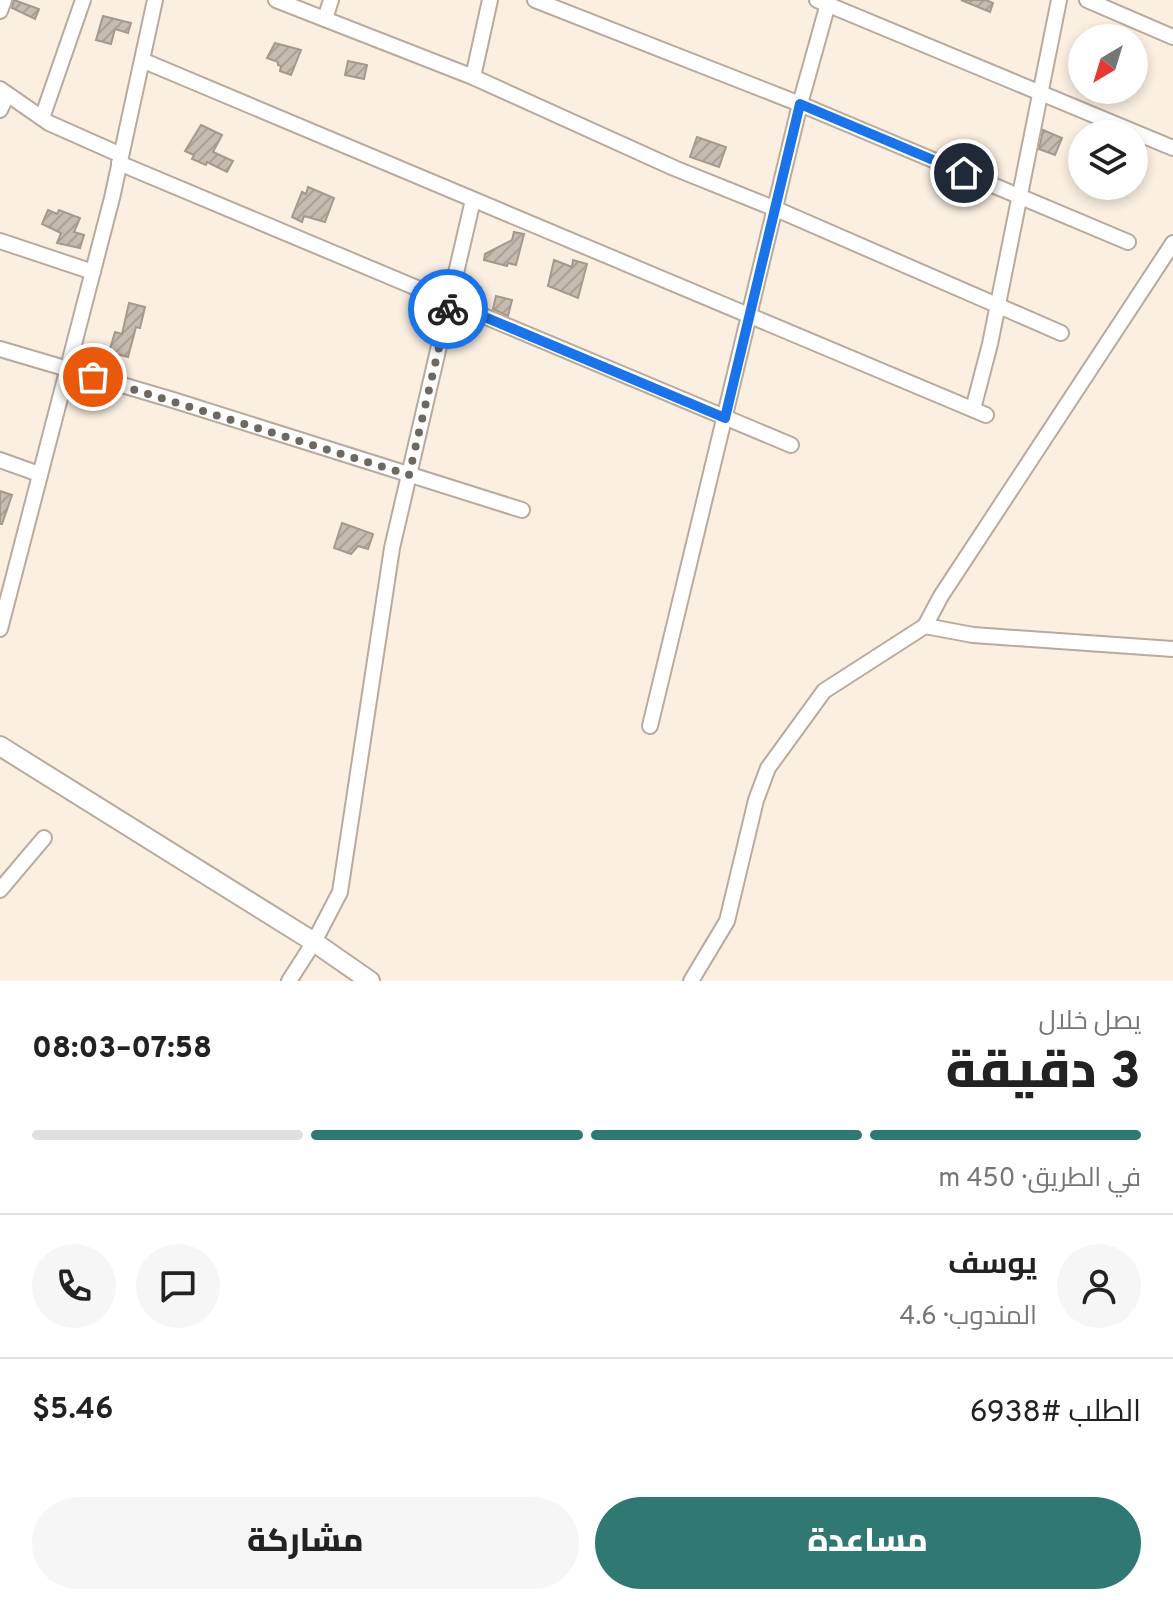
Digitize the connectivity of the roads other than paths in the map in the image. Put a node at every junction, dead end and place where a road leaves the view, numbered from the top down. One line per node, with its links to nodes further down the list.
1 (4, 0): 11 (street)
2 (155, 0): 14 (street)
3 (276, 0): 12 (street)
4 (331, 0): 12 (street)
5 (490, 0): 15 (street)
6 (535, 0): 18 (street)
7 (1059, 0): 17 (street)
8 (1087, 0): 13 (street)
9 (82, 1): 20 (street)
10 (825, 1): 17 (street); 18 (street)
11 (0, 11)
12 (325, 19): 15 (street)
13 (1173, 37)
14 (144, 61): 22 (street); 24 (street)
15 (473, 77): 25 (street)
16 (3, 92): 19 (street); 20 (street)
17 (1039, 92): 21 (street); 23 (street)
18 (800, 104): 23 (street); 25 (street)
19 (0, 110)
20 (42, 118): 22 (street)
21 (1173, 148)
22 (120, 159): 29 (street); 30 (street)
23 (1019, 196): 27 (street); 31 (street)
24 (473, 200): 30 (street); 32 (street)
25 (776, 209): 31 (street); 32 (street)
26 (0, 241): 29 (street)
27 (1128, 242)
28 (1173, 243): 43 (street)
29 (93, 272): 35 (street)
30 (449, 302): 36 (street); 40 (street)
31 (997, 305): 32 (street); 33 (street)
32 (750, 316): 36 (street)
33 (1061, 333)
34 (0, 349): 35 (street)
35 (66, 370): 39 (street); 40 (street)
36 (725, 418): 37 (street); 46 (street)
37 (791, 445)
38 (0, 460): 39 (street)
39 (39, 474): 42 (street)
40 (409, 475): 41 (street); 50 (street)
41 (522, 510)
42 (7, 575): 44 (street)
43 (925, 626): 45 (street); 53 (street)
44 (0, 629)
45 (1173, 649)
46 (650, 726)
47 (0, 746): 50 (street)
48 (44, 838): 49 (street)
49 (0, 890)
50 (314, 942): 51 (street); 52 (street)
51 (289, 981)
52 (370, 981)
53 (691, 981)

